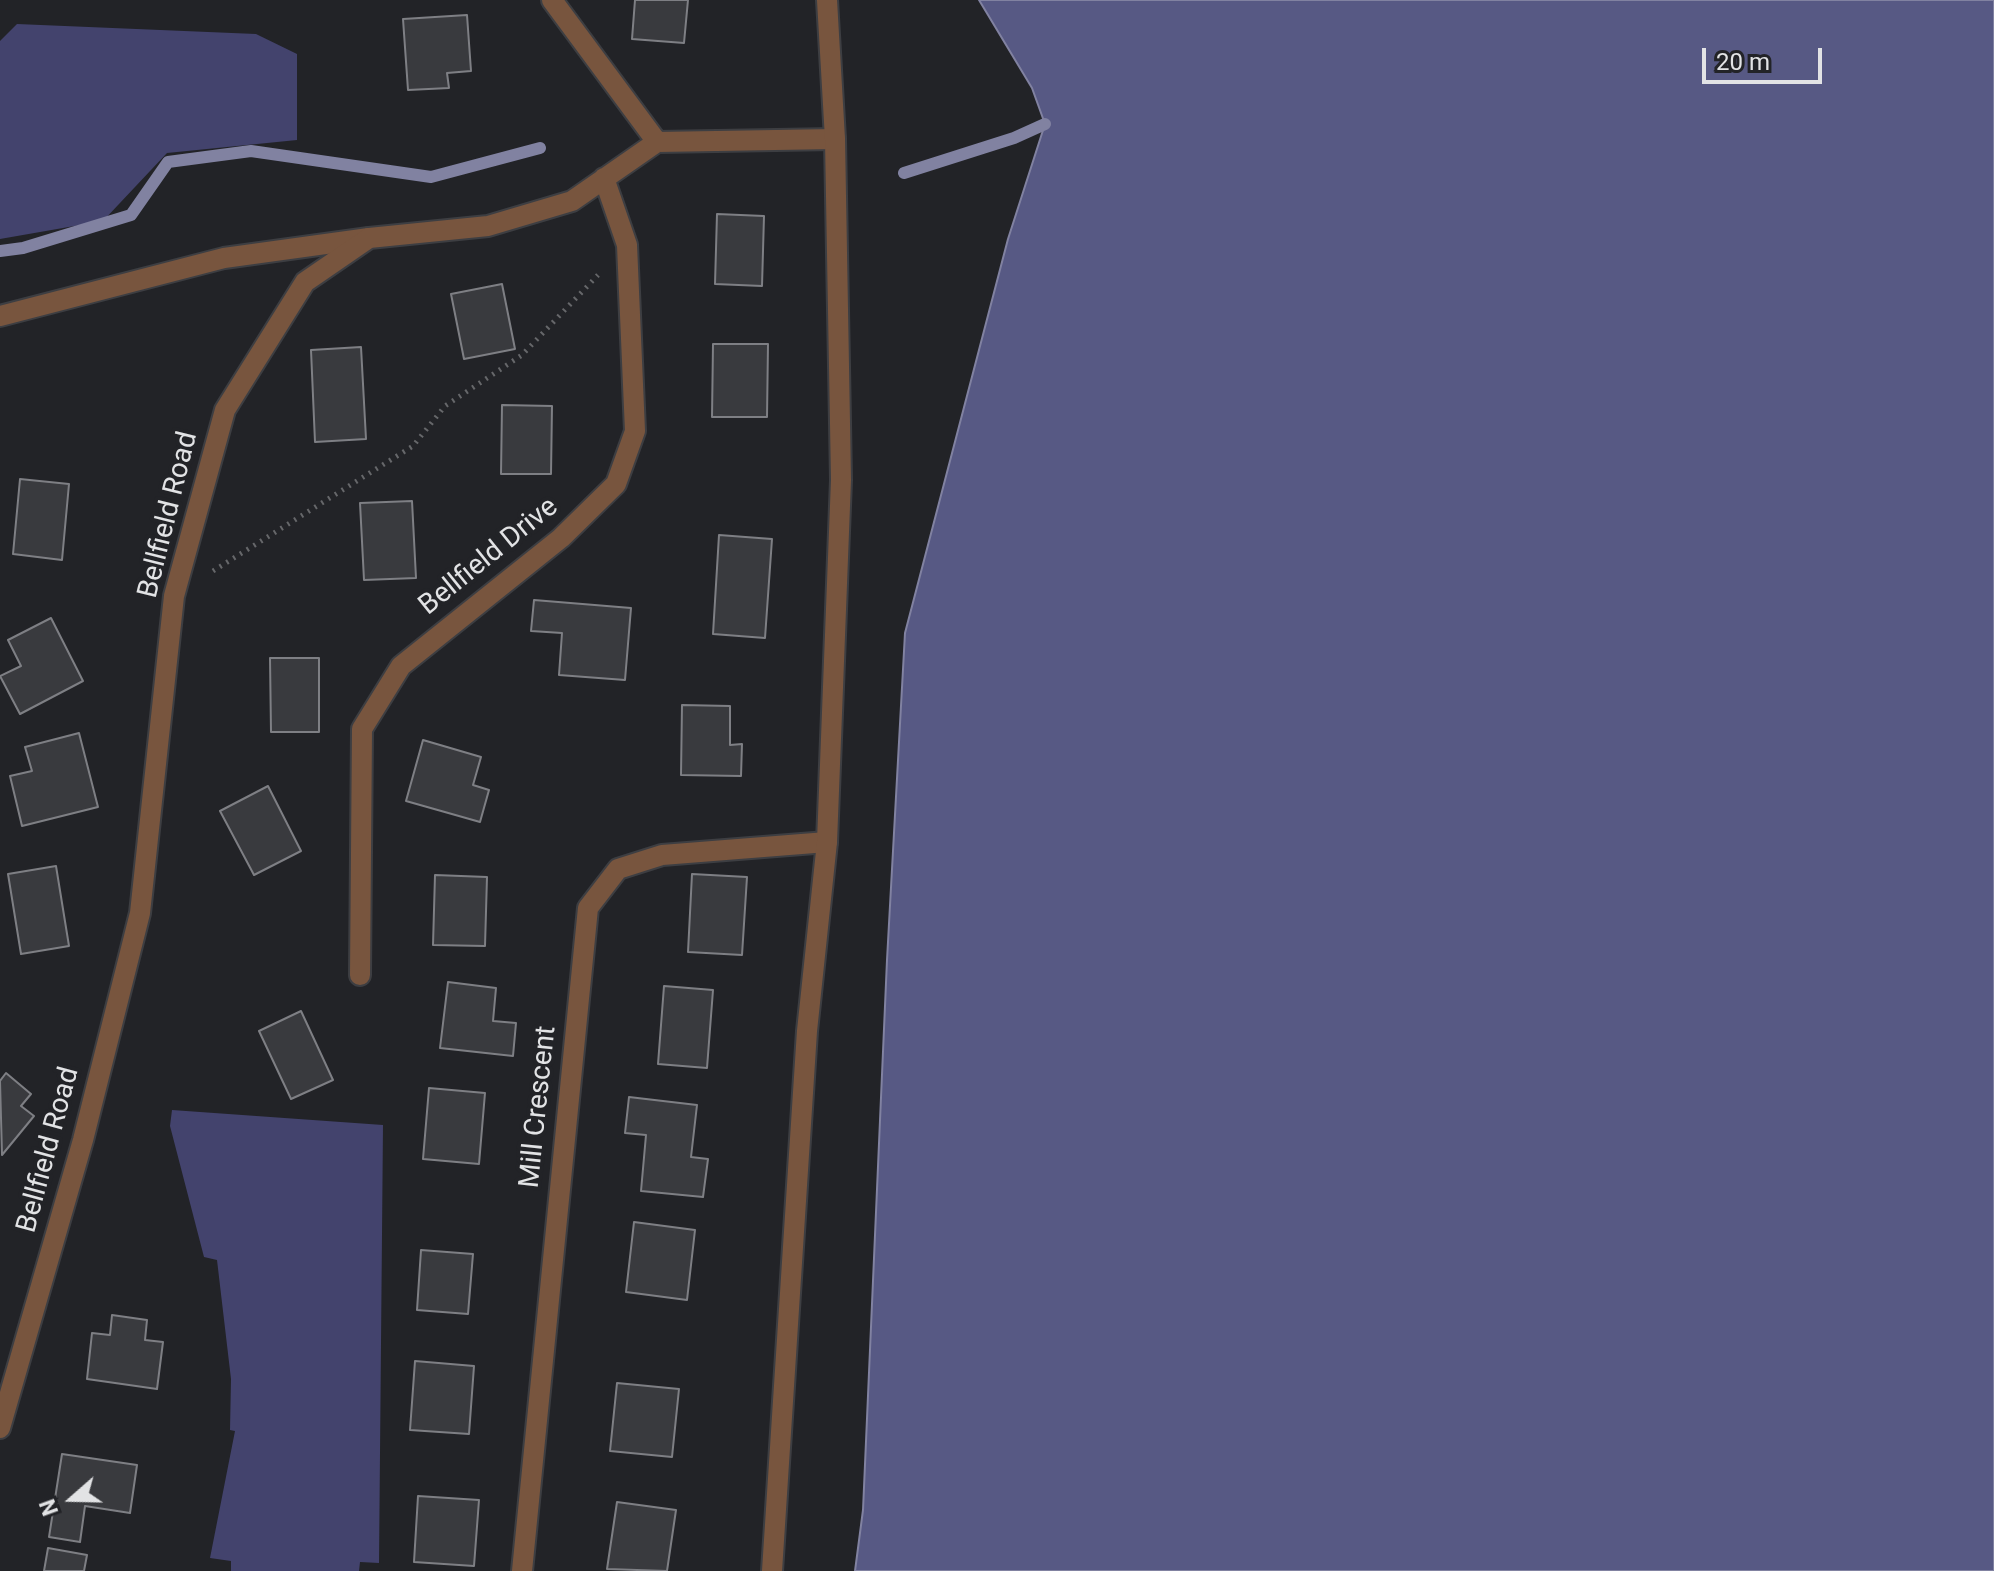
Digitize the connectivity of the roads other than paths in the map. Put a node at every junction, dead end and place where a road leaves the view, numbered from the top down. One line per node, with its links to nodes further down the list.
1 (552, 0): 4 (street)
2 (827, 0): 3 (street)
3 (835, 139): 4 (street); 8 (street)
4 (657, 142): 5 (street, Bellfield Road)
5 (604, 178): 6 (street, Bellfield Road); 9 (street, Bellfield Drive)
6 (369, 238): 7 (street); 10 (street, Bellfield Road)
7 (0, 316)
8 (827, 842): 11 (street, Mill Crescent); 12 (street)
9 (360, 975)
10 (0, 1428)
11 (522, 1571)
12 (772, 1571)

